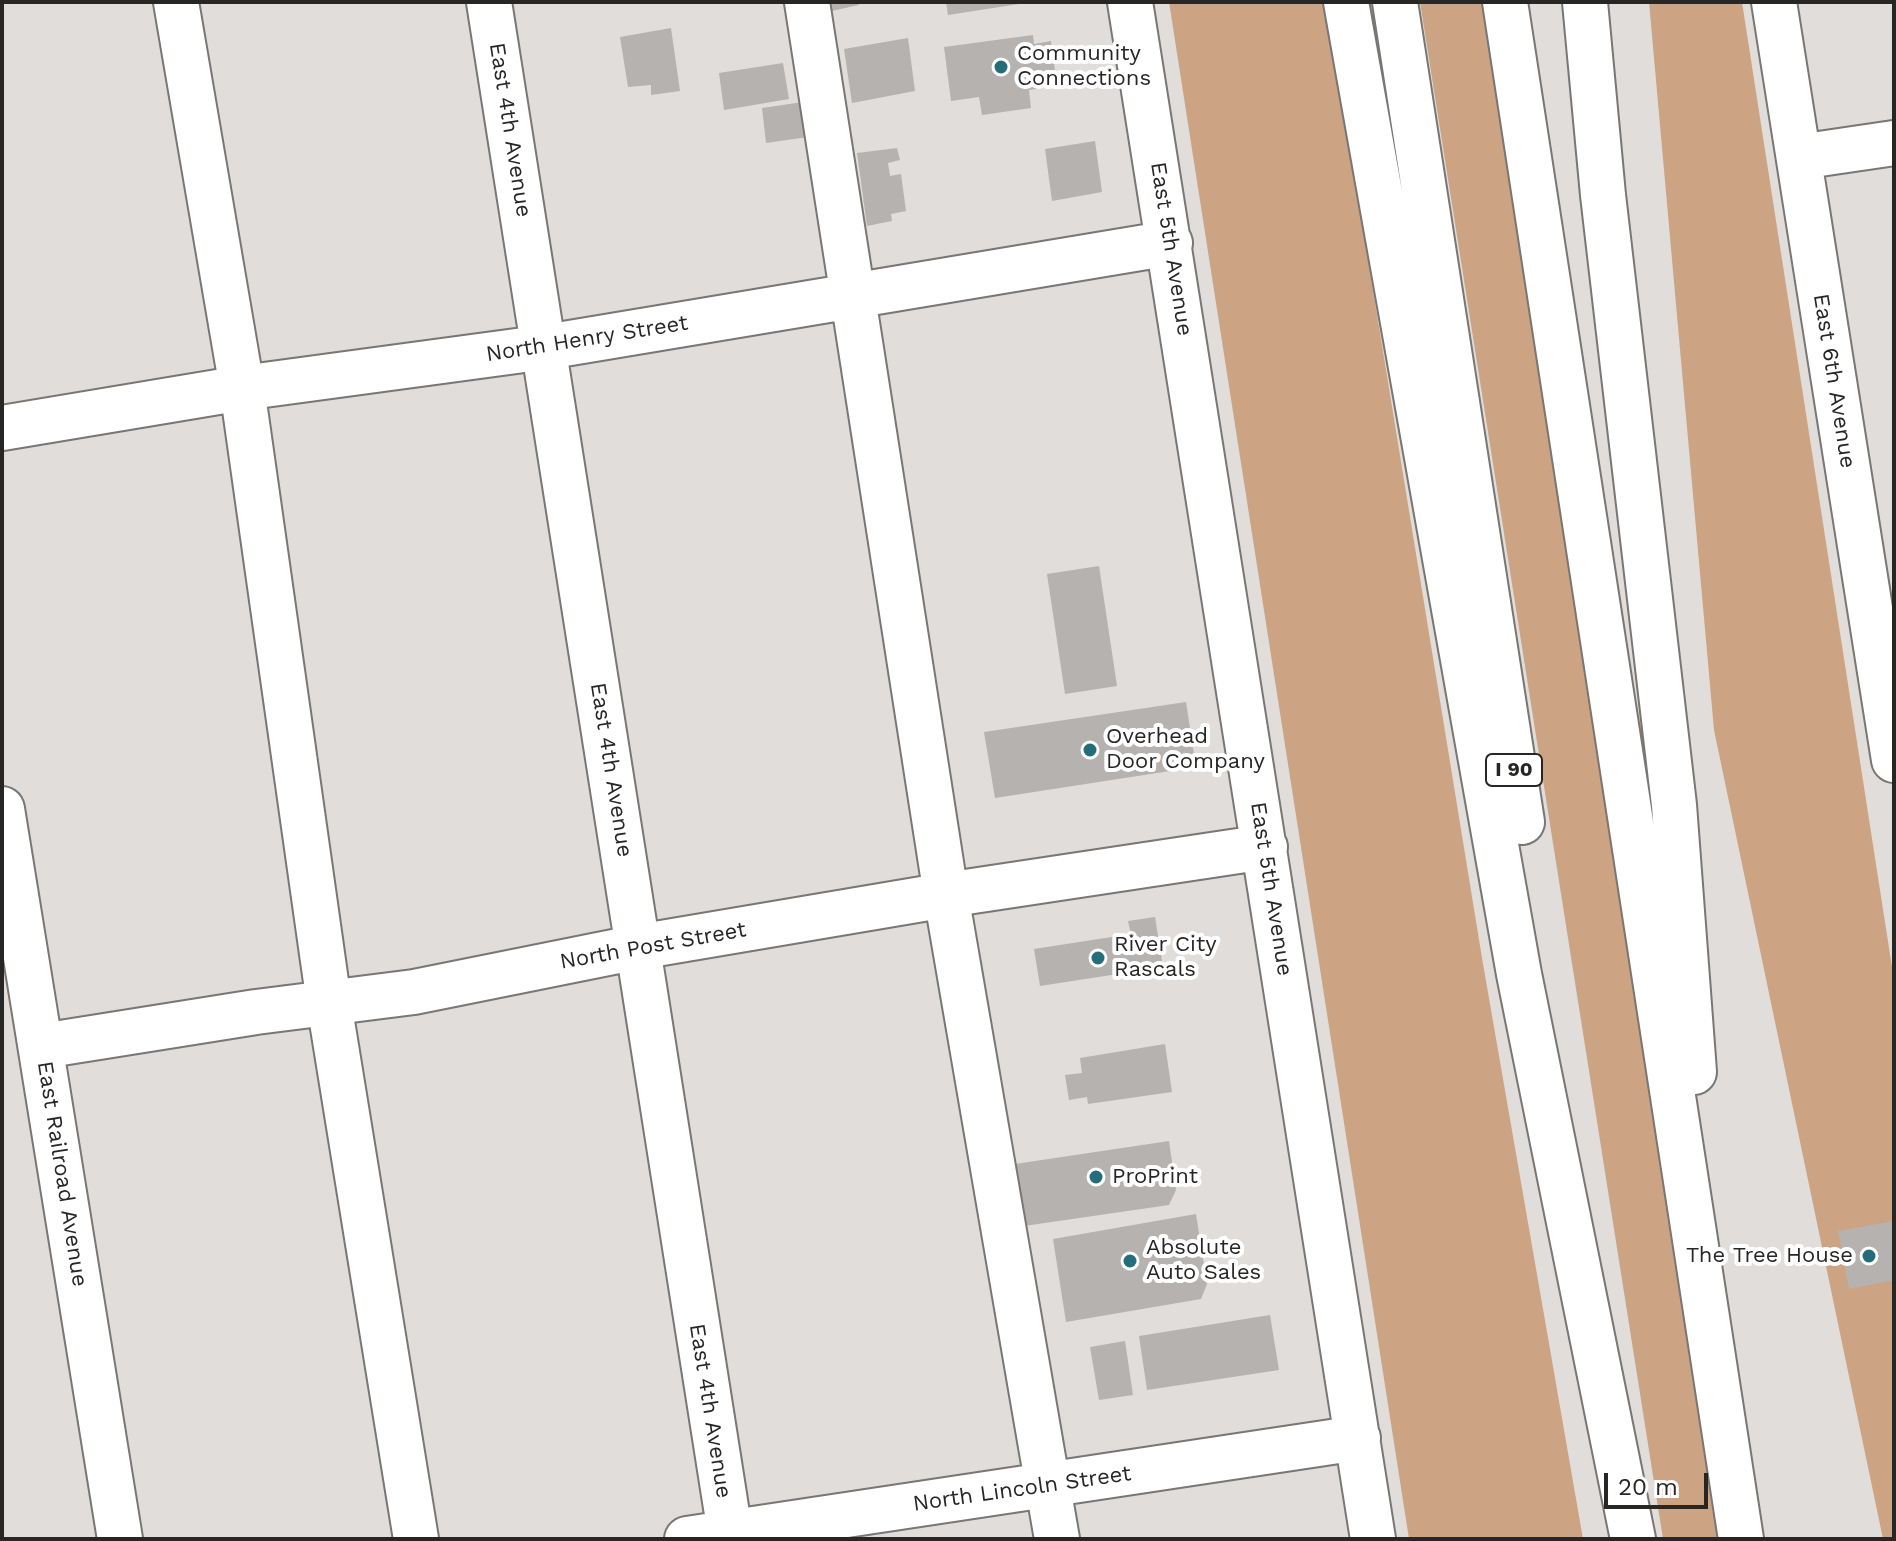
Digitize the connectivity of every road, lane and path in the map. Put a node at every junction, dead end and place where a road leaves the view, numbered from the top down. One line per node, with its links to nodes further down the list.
1 (176, 2): 15 (main road)
2 (489, 2): 14 (main road, East 4th Avenue)
3 (807, 2): 13 (main road)
4 (1130, 2): 12 (main road, East 5th Avenue)
5 (1346, 2): 33 (main road)
6 (1395, 2): 33 (main road, I 90)
7 (1505, 2): 24 (main road)
8 (1585, 2): 24 (main road)
9 (1774, 2): 11 (main road, East 6th Avenue)
10 (1894, 143): 11 (main road)
11 (1799, 157): 17 (main road, East 6th Avenue)
12 (1170, 243): 13 (main road, North Henry Street); 19 (main road, East 5th Avenue)
13 (852, 294): 14 (main road, North Henry Street); 20 (main road)
14 (546, 347): 15 (main road, North Henry Street); 21 (main road, East 4th Avenue)
15 (242, 388): 16 (main road, North Henry Street); 22 (main road)
16 (2, 428)
17 (1893, 753)
18 (2, 809): 23 (main road, East Railroad Avenue)
19 (1265, 847): 20 (main road, North Post Street); 25 (main road, East 5th Avenue)
20 (946, 895): 21 (main road, North Post Street); 26 (main road)
21 (638, 947): 22 (main road, North Post Street); 27 (main road, East 4th Avenue)
22 (329, 1003): 23 (main road, North Post Street); 29 (main road)
23 (42, 1046): 28 (main road, East Railroad Avenue)
24 (1720, 1418): 34 (main road)
25 (1358, 1438): 26 (main road, North Lincoln Street); 32 (main road, East 5th Avenue)
26 (1049, 1486): 27 (main road, North Lincoln Street); 31 (main road)
27 (730, 1536): 30 (main road, North Lincoln Street)
28 (120, 1539)
29 (416, 1539)
30 (687, 1539)
31 (1057, 1539)
32 (1373, 1539)
33 (1634, 1539)
34 (1741, 1539)

